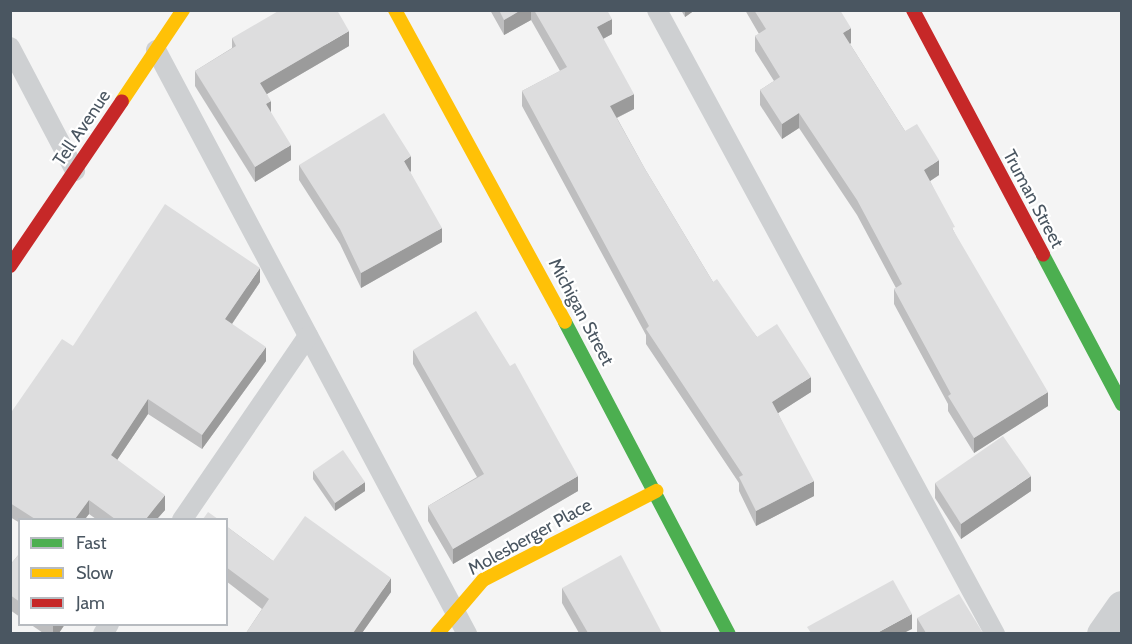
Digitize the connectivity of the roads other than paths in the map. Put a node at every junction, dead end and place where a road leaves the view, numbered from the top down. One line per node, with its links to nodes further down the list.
1 (183, 10): 6 (street, Tell Avenue)
2 (395, 10): 11 (street, Michigan Street)
3 (657, 10): 18 (lane)
4 (913, 10): 10 (street, Truman Street)
5 (10, 47): 7 (lane)
6 (156, 51): 7 (street, Tell Avenue); 9 (lane)
7 (75, 171): 8 (street, Tell Avenue)
8 (10, 266)
9 (308, 336): 12 (lane); 14 (lane)
10 (1122, 405)
11 (656, 491): 14 (street, Molesberger Place); 17 (street, Michigan Street)
12 (183, 518)
13 (1122, 607): 19 (street)
14 (454, 609): 15 (street, Molesberger Place); 16 (lane)
15 (437, 633)
16 (467, 633)
17 (729, 633)
18 (995, 633)
19 (1103, 633)

